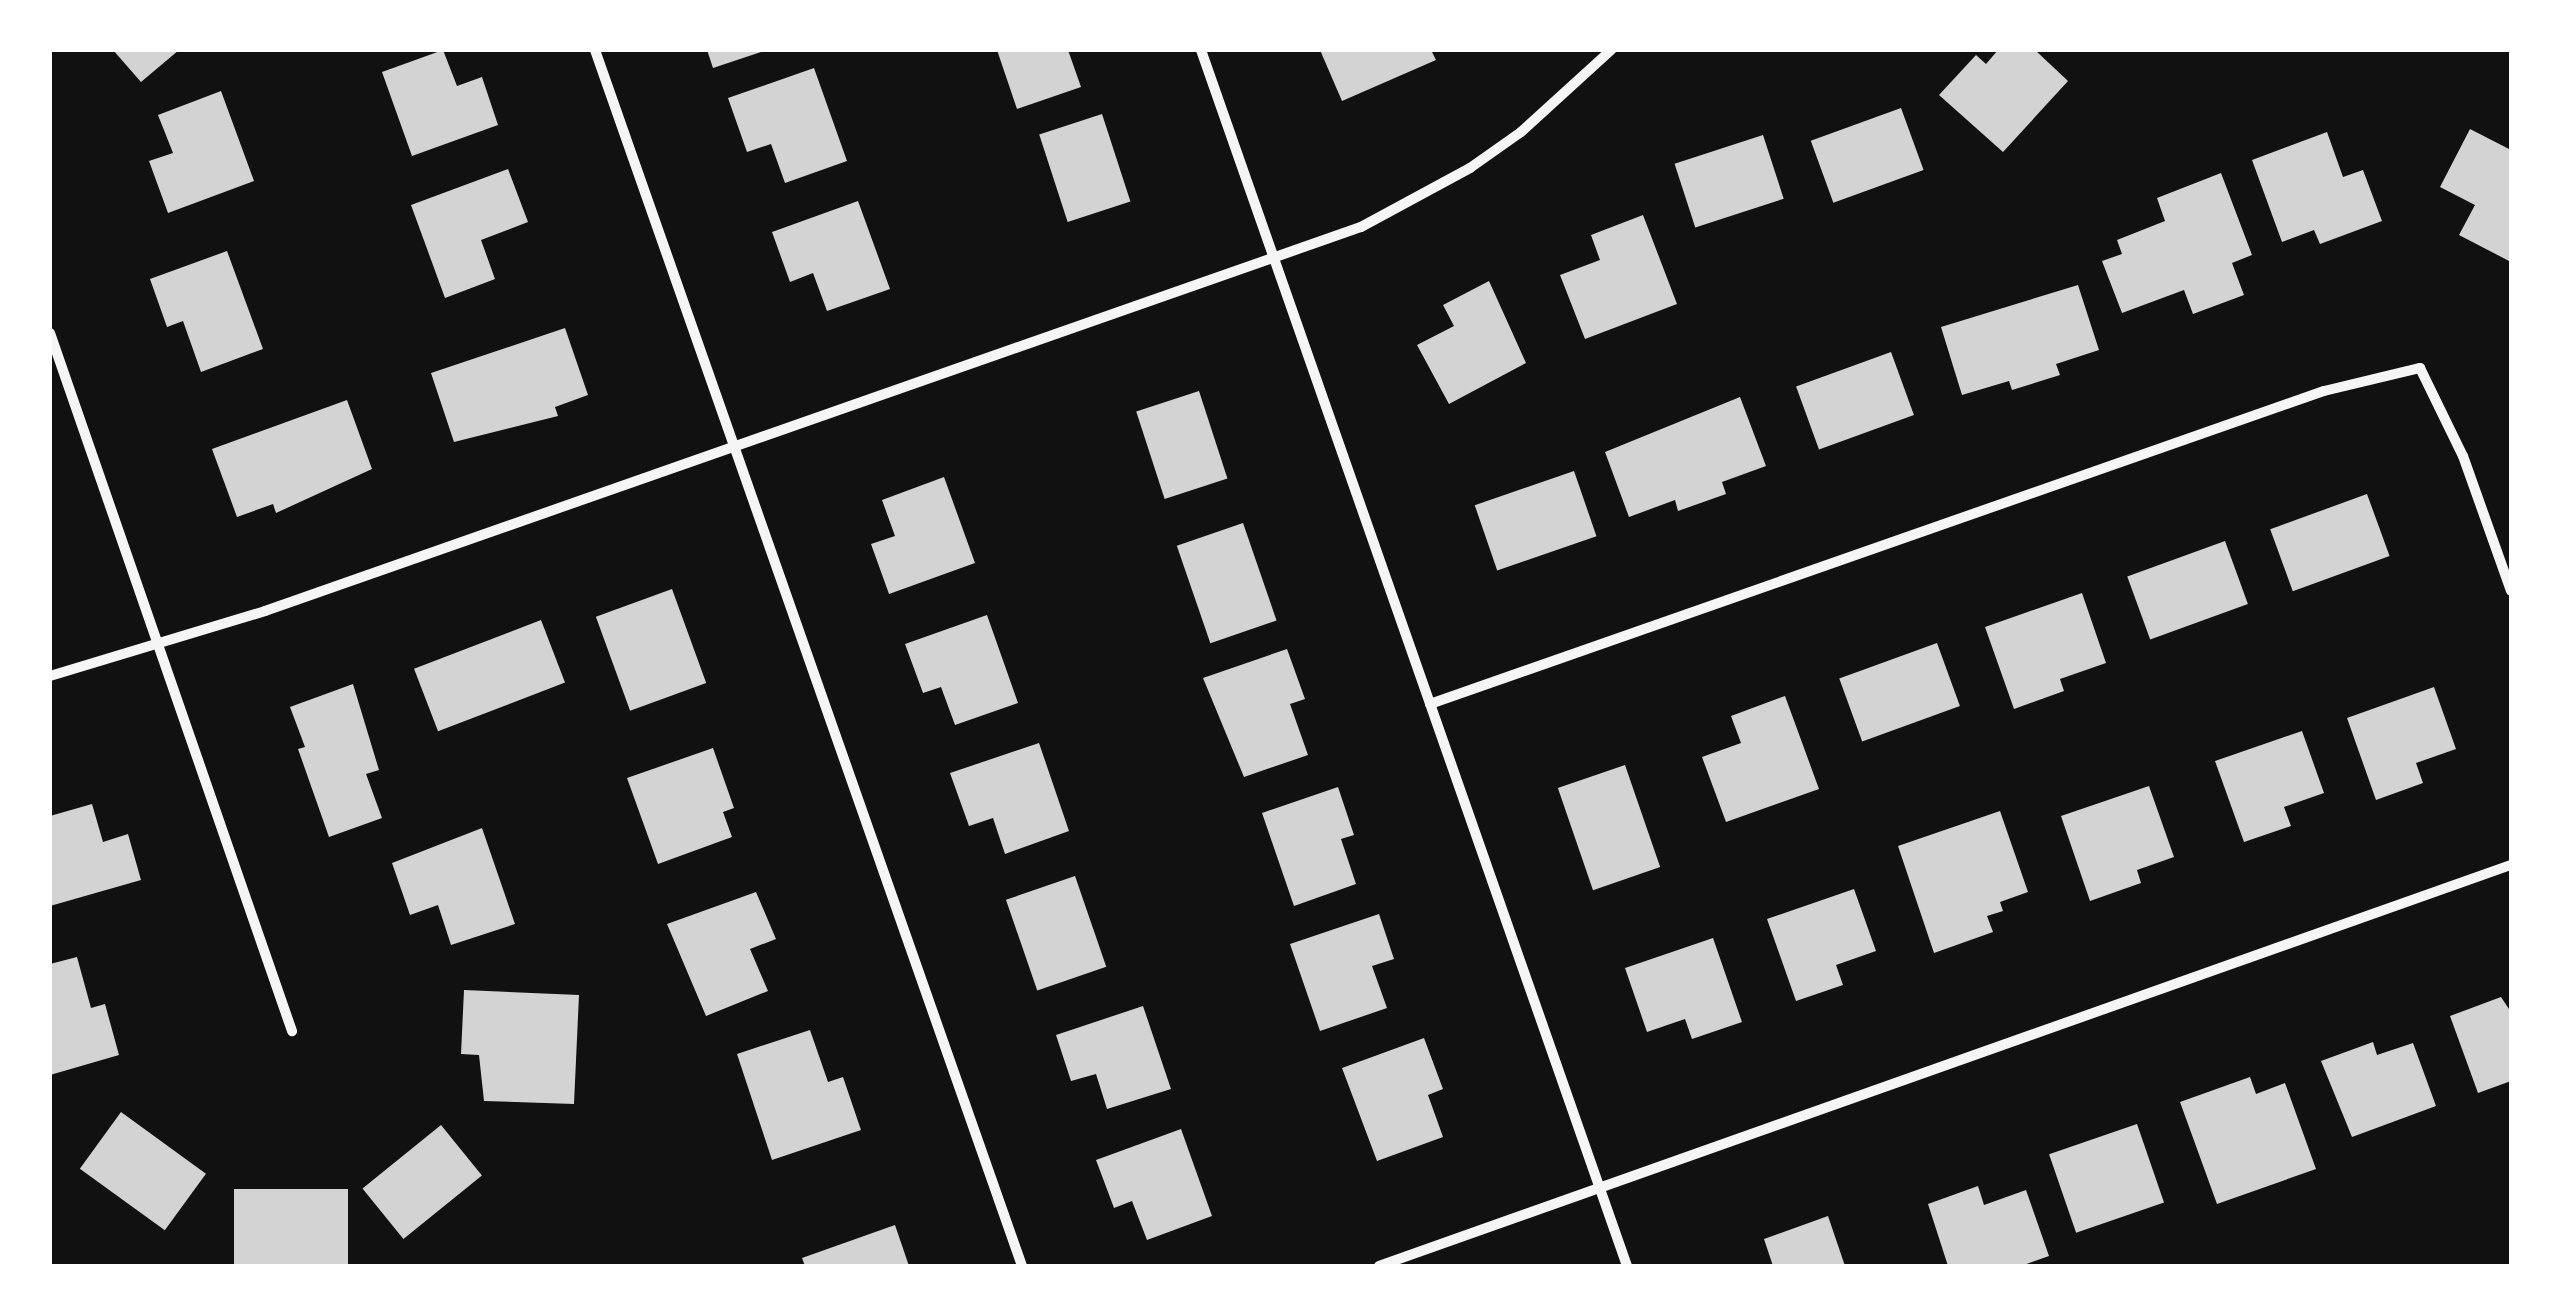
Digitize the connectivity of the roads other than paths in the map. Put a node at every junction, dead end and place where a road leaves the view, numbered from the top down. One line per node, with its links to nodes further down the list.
1 (595, 50): 6 (street)
2 (1201, 50): 4 (street)
3 (1611, 50): 4 (street)
4 (1275, 260): 6 (street); 10 (street)
5 (50, 333): 8 (street)
6 (735, 447): 8 (street); 14 (street)
7 (2511, 591): 10 (street)
8 (162, 646): 9 (street); 12 (street)
9 (50, 676)
10 (1430, 704): 13 (street)
11 (2511, 865): 13 (street)
12 (292, 1031)
13 (1600, 1188): 15 (street); 16 (street)
14 (1022, 1266)
15 (1379, 1266)
16 (1627, 1266)

